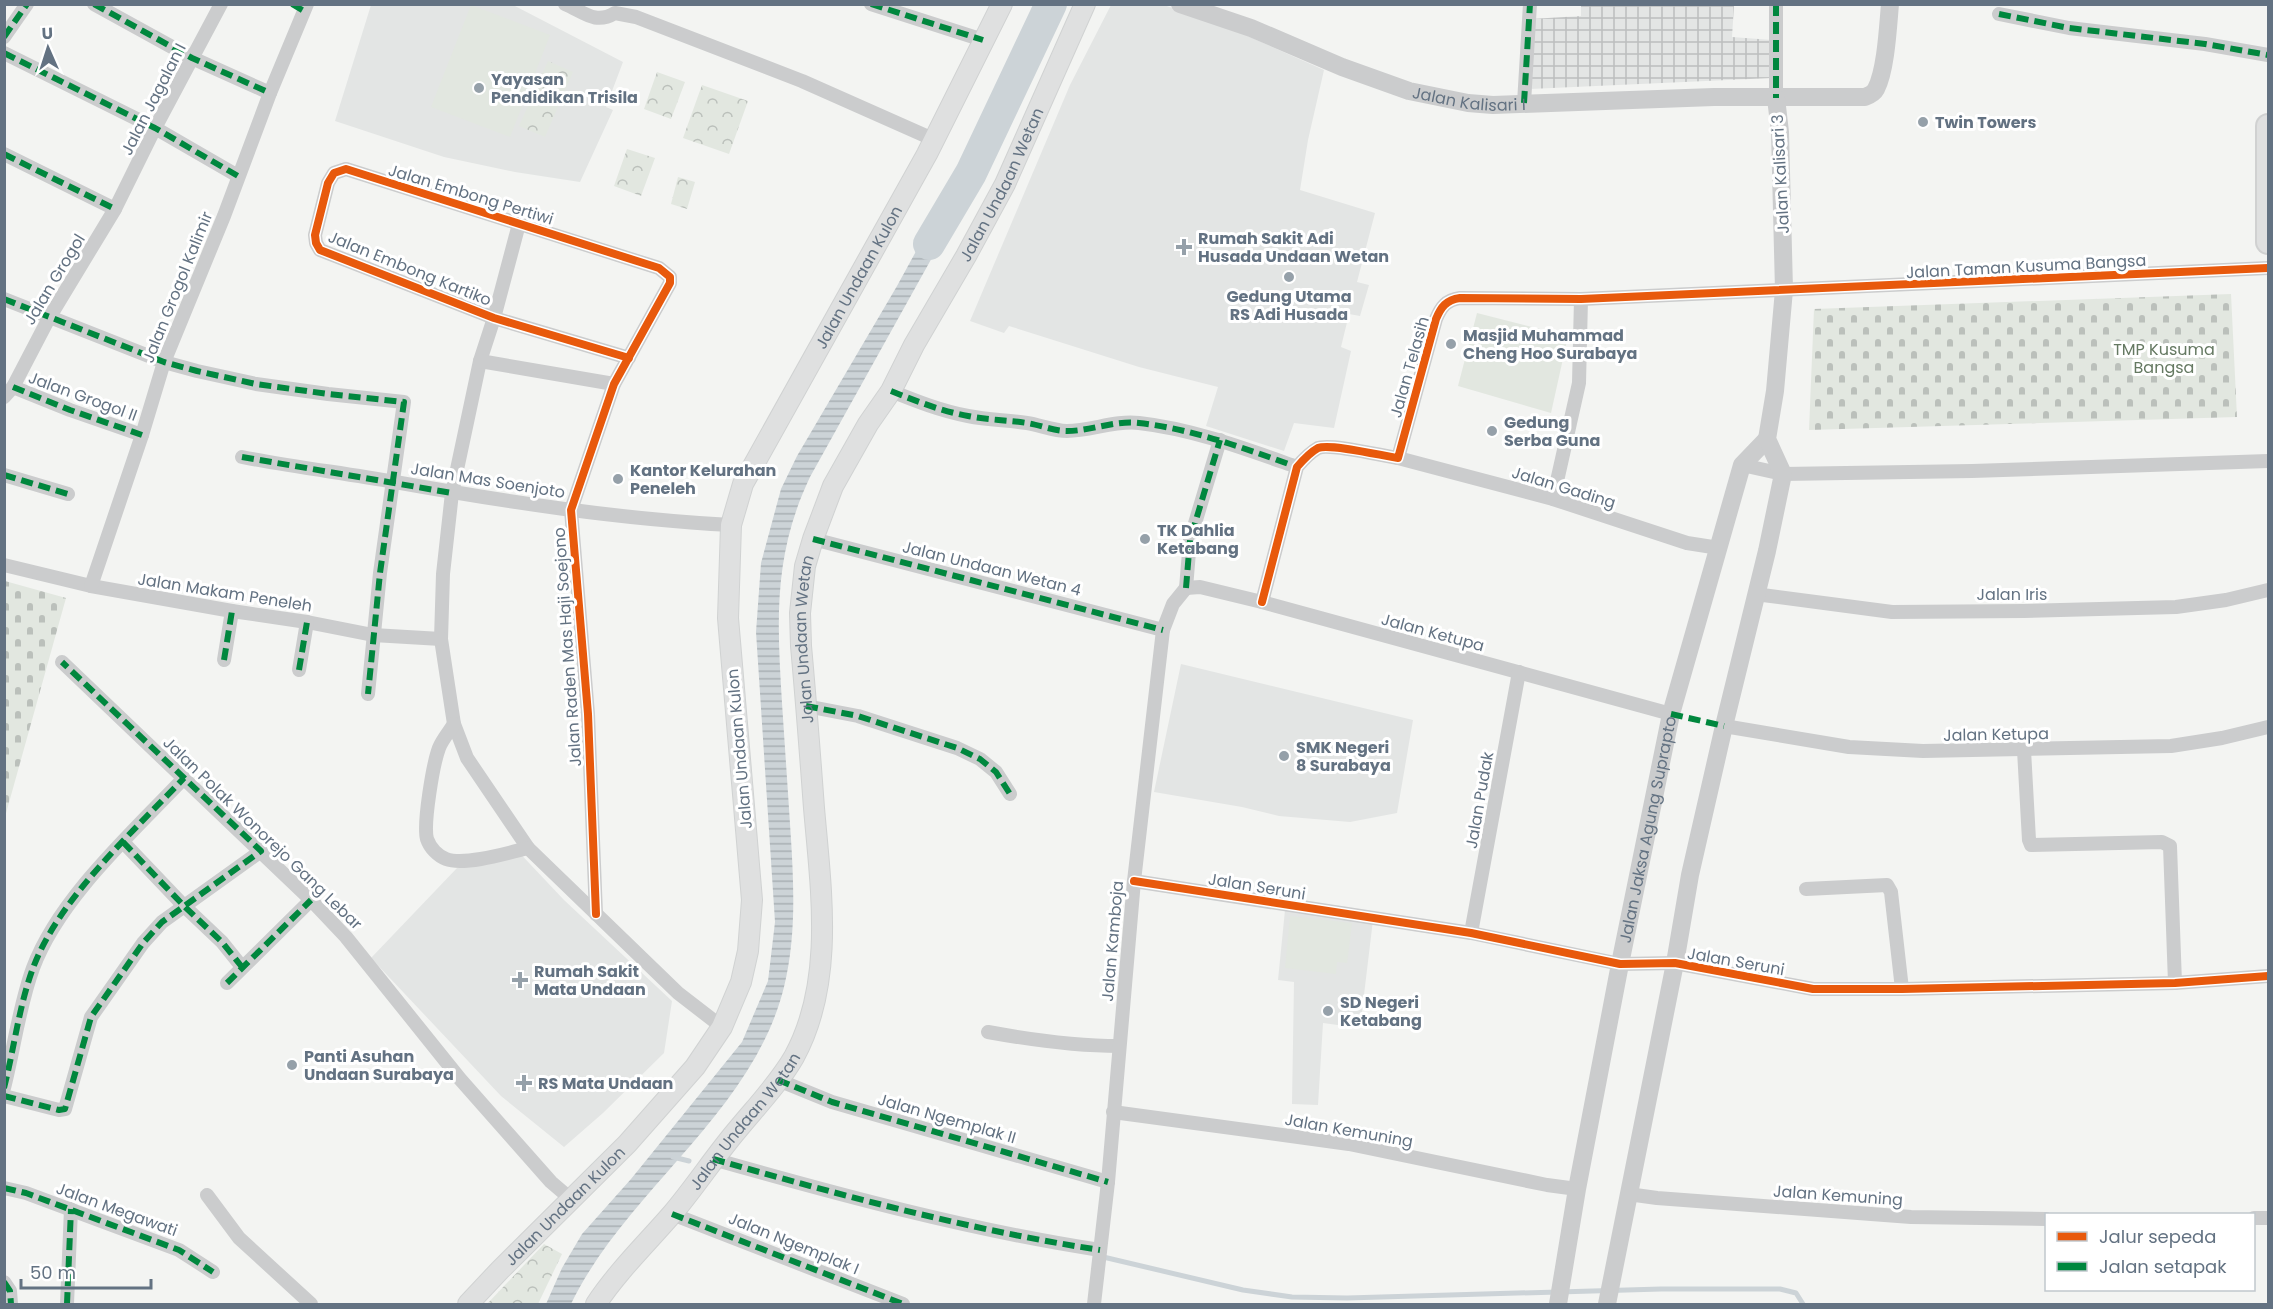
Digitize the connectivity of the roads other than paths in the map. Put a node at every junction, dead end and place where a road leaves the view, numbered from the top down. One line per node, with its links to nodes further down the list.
1 (27, 4): 14 (street)
2 (94, 4): 18 (street)
3 (221, 4): 18 (street, Jalan Jagalan I)
4 (565, 4): 24 (street)
5 (871, 4): 15 (street)
6 (1002, 4): 15 (main road, Jalan Undaan Kulon)
7 (1085, 4): 43 (main road, Jalan Undaan Wetan)
8 (1180, 4): 21 (street, Jalan Kalisari I)
9 (1530, 4): 21 (street)
10 (1776, 4): 20 (street)
11 (1890, 4): 20 (street, Jalan Kalisari 3)
12 (301, 7): 19 (street, Jalan Grogol Kalimir)
13 (1999, 14): 17 (street)
14 (4, 37)
15 (984, 40): 24 (main road, Jalan Undaan Kulon)
16 (4, 53): 23 (street)
17 (2268, 55)
18 (192, 58): 19 (street); 23 (street, Jalan Jagalan I)
19 (270, 93): 26 (street, Jalan Grogol Kalimir)
20 (1776, 98): 21 (street, Jalan Kalisari I); 34 (street, Jalan Kalisari 3)
21 (1524, 103)
22 (2268, 126): 27 (highway)
23 (156, 128): 26 (street); 28 (street, Jalan Jagalan I)
24 (935, 140): 60 (main road, Jalan Undaan Kulon)
25 (4, 154): 28 (street)
26 (238, 176): 41 (street, Jalan Grogol Kalimir)
27 (2268, 203): 30 (highway)
28 (116, 209): 37 (street, Jalan Grogol)
29 (519, 224): 31 (street, Jalan Embong Pertiwi); 33 (street, Jalan Embong Pertiwi); 38 (street)
30 (2268, 242)
31 (316, 243): 38 (street, Jalan Embong Kartiko)
32 (2268, 268): 34 (street, Jalan Taman Kusuma Bangsa)
33 (668, 274): 39 (street, Jalan Raden Mas Haji Soejono)
34 (1784, 290): 36 (street, Jalan Telasih); 46 (street, Jalan Kalisari 3)
35 (4, 299): 37 (street)
36 (1581, 299): 49 (street, Jalan Telasih); 58 (street)
37 (49, 318): 41 (street); 44 (street, Jalan Grogol)
38 (494, 318): 39 (street, Jalan Embong Kartiko); 40 (street)
39 (629, 358): 42 (street, Jalan Raden Mas Haji Soejono)
40 (480, 361): 42 (street); 56 (street)
41 (164, 362): 45 (street, Jalan Grogol Kalimir); 55 (street)
42 (614, 384): 59 (street, Jalan Raden Mas Haji Soejono)
43 (891, 391): 47 (street); 61 (main road, Jalan Undaan Wetan)
44 (7, 392): 45 (street, Jalan Grogol II)
45 (142, 435): 64 (street, Jalan Grogol Kalimir)
46 (1767, 439): 51 (street); 53 (street)
47 (1220, 440): 52 (street); 65 (street)
48 (242, 457): 55 (street, Jalan Mas Soenjoto)
49 (1398, 458): 52 (street); 58 (street, Jalan Gading)
50 (2268, 461): 53 (street)
51 (1742, 465): 53 (street); 62 (street, Jalan Jaksa Agung Suprapto)
52 (1297, 467): 68 (street)
53 (1783, 474): 67 (street)
54 (4, 475): 57 (street)
55 (392, 481): 56 (street, Jalan Mas Soenjoto); 72 (street)
56 (452, 493): 59 (street, Jalan Mas Soenjoto); 73 (street)
57 (68, 494)
58 (1553, 499): 62 (street, Jalan Gading)
59 (571, 510): 60 (street, Jalan Mas Soenjoto); 94 (street, Jalan Raden Mas Haji Soejono)
60 (731, 525): 103 (main road, Jalan Undaan Kulon)
61 (813, 539): 71 (street, Jalan Undaan Wetan 4); 79 (main road, Jalan Undaan Wetan)
62 (1719, 548): 80 (street, Jalan Jaksa Agung Suprapto)
63 (4, 565): 64 (street, Jalan Makam Peneleh)
64 (91, 586): 69 (street, Jalan Makam Peneleh)
65 (1186, 588): 68 (street, Jalan Ketupa); 71 (street, Jalan Kamboja)
66 (2268, 590): 67 (street, Jalan Iris)
67 (1755, 594): 82 (street)
68 (1262, 602): 77 (street, Jalan Ketupa)
69 (232, 611): 70 (street, Jalan Makam Peneleh); 74 (street)
70 (307, 622): 72 (street, Jalan Makam Peneleh); 76 (street)
71 (1163, 630): 90 (street, Jalan Kamboja)
72 (373, 635): 73 (street, Jalan Makam Peneleh); 78 (street)
73 (441, 639): 81 (street)
74 (225, 660)
75 (62, 662): 85 (street, Jalan Polak Wonorejo Gang Lebar)
76 (299, 670)
77 (1519, 672): 80 (street, Jalan Ketupa); 95 (street, Jalan Pudak)
78 (368, 694)
79 (806, 706): 86 (street); 106 (main road, Jalan Undaan Wetan)
80 (1671, 714): 97 (street, Jalan Jaksa Agung Suprapto)
81 (454, 724): 88 (street); 88 (street)
82 (1724, 726): 84 (street, Jalan Ketupa); 96 (street)
83 (2268, 727): 84 (street, Jalan Ketupa)
84 (2024, 750): 101 (street)
85 (184, 778): 87 (street); 89 (street, Jalan Polak Wonorejo Gang Lebar)
86 (1010, 794)
87 (123, 842): 93 (street); 107 (street)
88 (528, 848): 94 (street)
89 (261, 851): 92 (street, Jalan Polak Wonorejo Gang Lebar); 93 (street)
90 (1134, 880): 95 (street, Jalan Seruni); 105 (street, Jalan Kamboja)
91 (1806, 889): 102 (street)
92 (311, 900): 98 (street); 116 (street, Jalan Polak Wonorejo Gang Lebar)
93 (184, 906): 98 (street); 108 (street)
94 (596, 915): 103 (street)
95 (1471, 933): 97 (street, Jalan Seruni)
96 (1675, 963): 97 (street, Jalan Seruni); 102 (street, Jalan Seruni); 114 (street)
97 (1620, 964): 113 (street, Jalan Jaksa Agung Suprapto)
98 (242, 967): 100 (street)
99 (2268, 976): 101 (street, Jalan Seruni)
100 (227, 983)
101 (2175, 983): 102 (street, Jalan Seruni)
102 (1902, 989)
103 (722, 1027): 116 (main road, Jalan Undaan Kulon)
104 (988, 1032): 105 (street)
105 (1119, 1046): 109 (street, Jalan Kamboja)
106 (778, 1080): 110 (main road, Jalan Undaan Wetan); 111 (street, Jalan Ngemplak II)
107 (4, 1088)
108 (4, 1096)
109 (1113, 1112): 111 (street, Jalan Kamboja); 113 (street, Jalan Kemuning)
110 (713, 1159): 118 (main road, Jalan Undaan Wetan); 120 (street)
111 (1108, 1182): 120 (street, Jalan Kamboja)
112 (4, 1188): 117 (street, Jalan Megawati)
113 (1577, 1189): 124 (street, Jalan Jaksa Agung Suprapto)
114 (1628, 1194): 119 (street, Jalan Kemuning); 123 (street)
115 (207, 1195): 127 (street)
116 (572, 1200): 128 (main road, Jalan Undaan Kulon)
117 (71, 1209): 121 (street, Jalan Megawati); 126 (street)
118 (672, 1214): 129 (main road, Jalan Undaan Wetan); 130 (street, Jalan Ngemplak I)
119 (2045, 1219)
120 (1099, 1254): 131 (street, Jalan Kamboja)
121 (213, 1272)
122 (4, 1282): 125 (street)
123 (1608, 1296)
124 (1559, 1297)
125 (11, 1305)
126 (67, 1305)
127 (311, 1305)
128 (468, 1305)
129 (596, 1305)
130 (903, 1305)
131 (1094, 1305)

